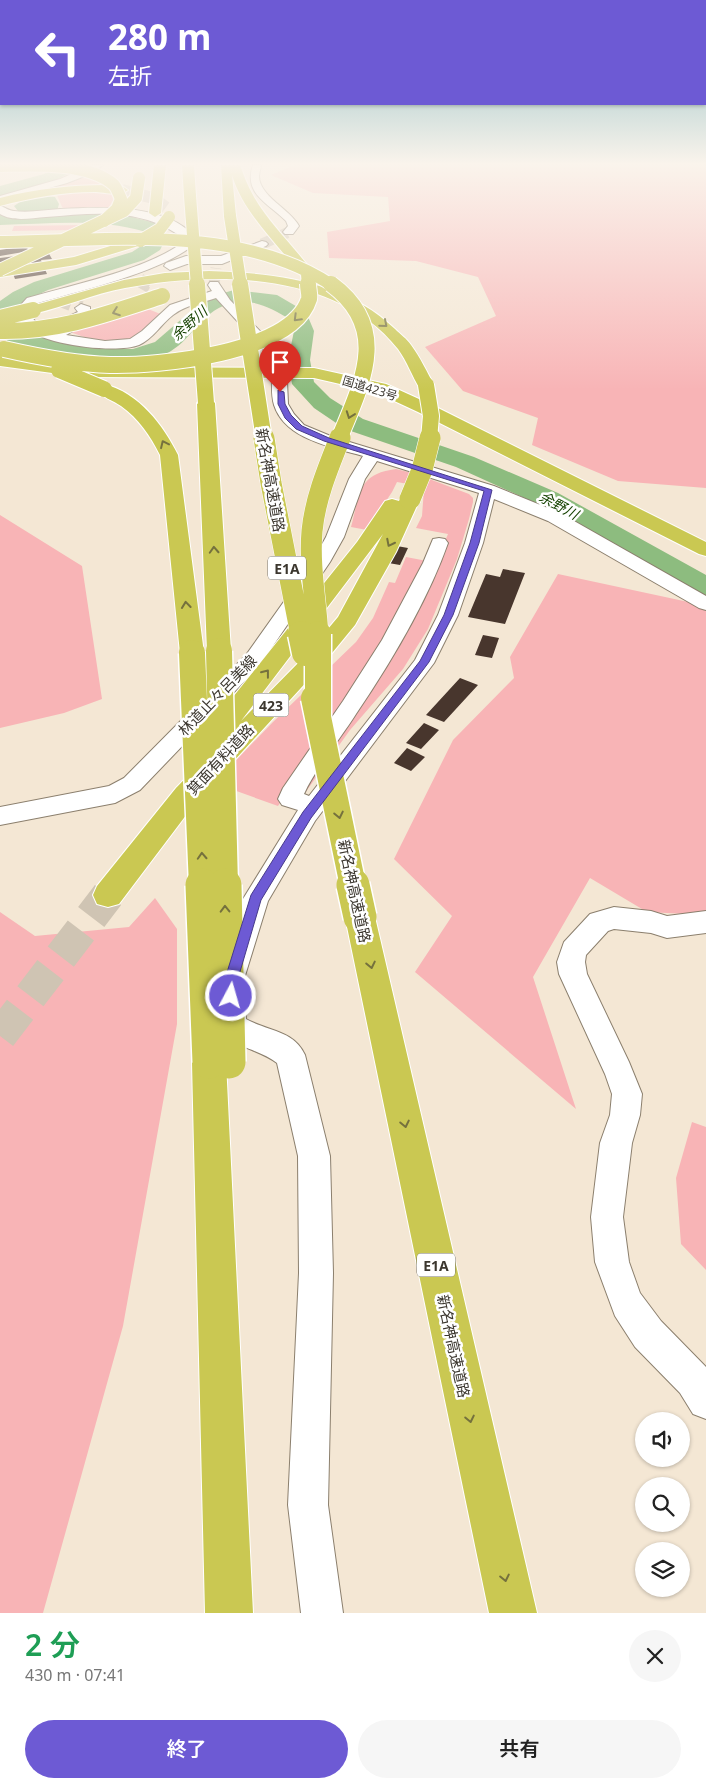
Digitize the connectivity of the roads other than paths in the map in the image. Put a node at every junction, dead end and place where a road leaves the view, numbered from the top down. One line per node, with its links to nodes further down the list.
1 (64, 240): 12 (highway, bridge)
2 (124, 240): 12 (highway)
3 (124, 240): 12 (highway)
4 (133, 240): 10 (highway, one-way to 4, bridge)
5 (158, 240): 31 (highway, one-way to 31, bridge)
6 (189, 240): 21 (street)
7 (193, 240): 30 (highway, one-way to 7, bridge)
8 (234, 240): 31 (highway, 新名神高速道路 / E1A, bridge)
9 (280, 240): 22 (highway, one-way to 22, bridge)
10 (0, 242)
11 (262, 244): 13 (street)
12 (2, 270)
13 (148, 277)
14 (141, 289): 17 (street)
15 (219, 292): 17 (highway); 18 (highway); 21 (street); 23 (street)
16 (83, 301): 20 (highway, 423); 21 (street); 24 (highway, 423, one-way to 24)
17 (158, 302): 22 (highway, one-way to 22, bridge)
18 (350, 315): 20 (highway, 423); 24 (highway, 423)
19 (0, 318): 20 (highway, bridge)
20 (34, 318): 22 (highway, 423, bridge)
21 (92, 343)
22 (1, 344): 23 (highway, 国道423号); 30 (highway, one-way to 22, bridge)
23 (279, 372): 25 (street); 28 (highway, 国道423号)
24 (418, 385): 34 (highway, 箕面有料道路 / 423, bridge)
25 (373, 454): 26 (street); 33 (street, 林道止々呂美線)
26 (488, 490): 29 (street); 32 (street)
27 (439, 543): 32 (street)
28 (706, 550)
29 (706, 604)
30 (205, 652): 36 (highway, one-way to 30, bridge)
31 (318, 716): 41 (highway, 新名神高速道路 / E1A, one-way to 41, bridge)
32 (311, 811): 40 (street)
33 (0, 816)
34 (101, 892)
35 (706, 922): 37 (street)
36 (219, 1062): 38 (highway); 39 (highway)
37 (706, 1401)
38 (229, 1613)
39 (233, 1613)
40 (322, 1613)
41 (513, 1613)

